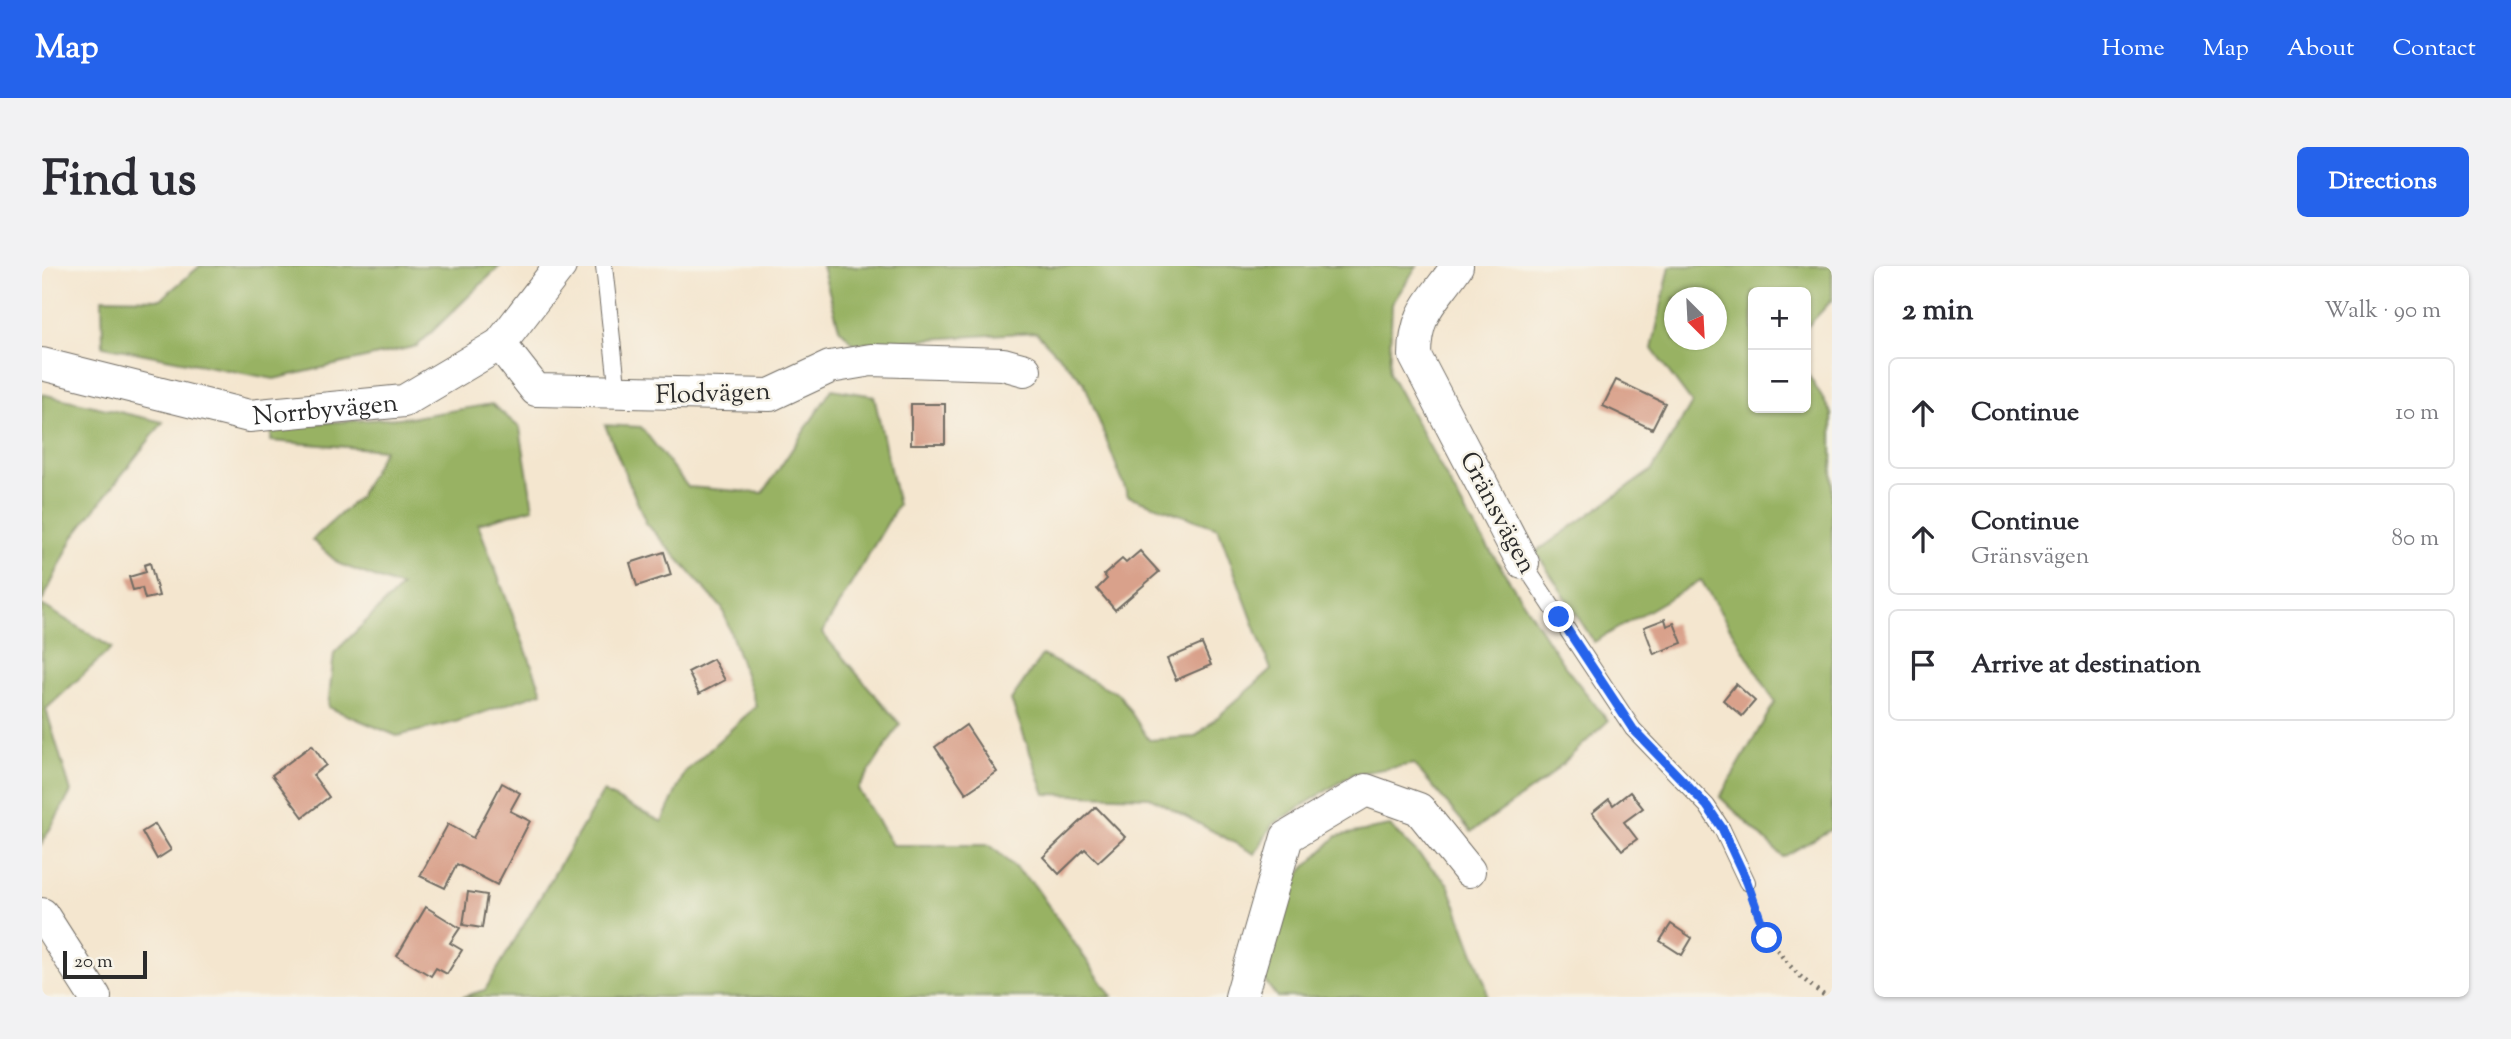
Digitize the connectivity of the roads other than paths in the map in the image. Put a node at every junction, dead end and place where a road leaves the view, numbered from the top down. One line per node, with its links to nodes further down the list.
1 (559, 266): 4 (street, Norrbyvägen)
2 (604, 266): 7 (lane)
3 (1457, 266): 8 (street, Gränsvägen)
4 (500, 344): 5 (street, Norrbyvägen); 7 (street, Flodvägen)
5 (42, 365)
6 (1025, 370): 7 (street, Flodvägen)
7 (618, 394)
8 (1523, 563): 10 (lane, Gränsvägen)
9 (1469, 871): 13 (street)
10 (1747, 882)
11 (42, 914): 12 (street)
12 (95, 997)
13 (1241, 997)

